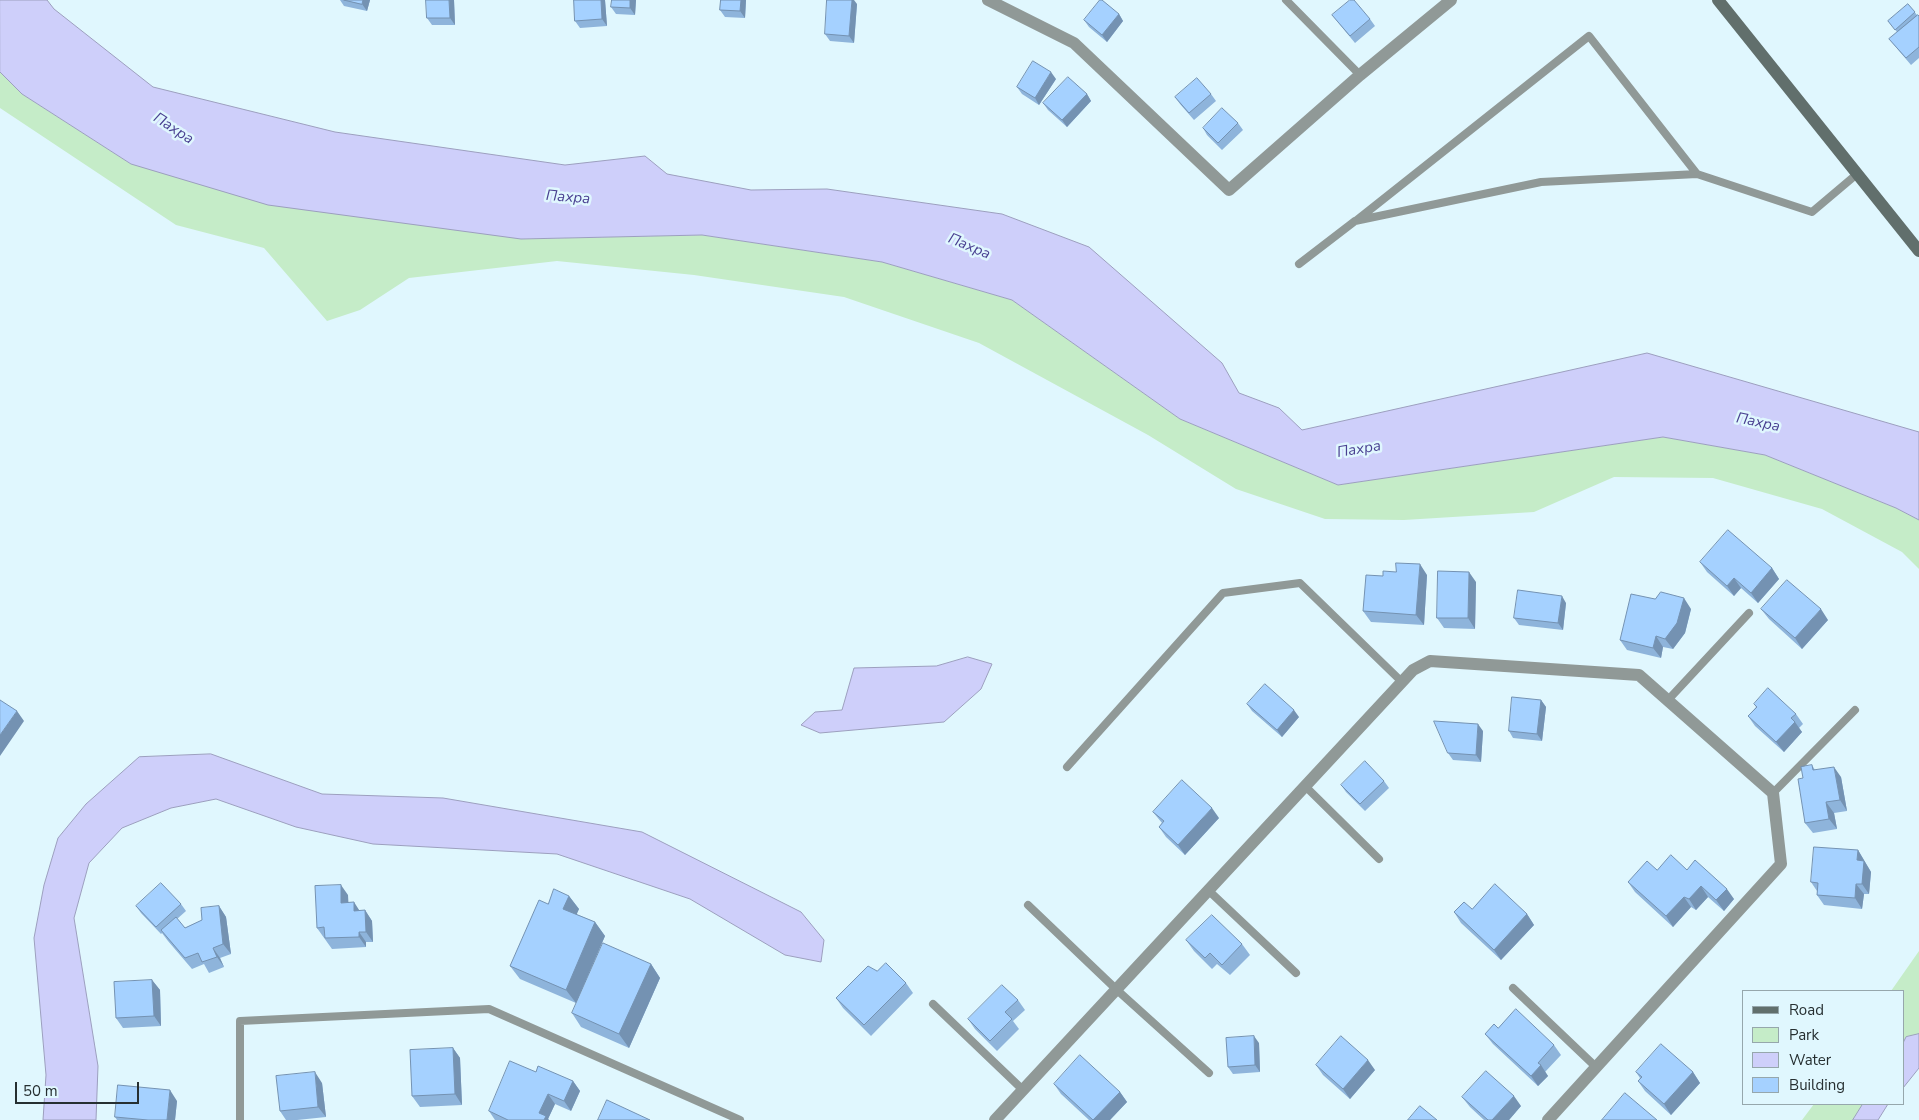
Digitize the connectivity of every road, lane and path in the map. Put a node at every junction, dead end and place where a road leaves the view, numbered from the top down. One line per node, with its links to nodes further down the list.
1 (988, 0): 5 (street)
2 (1286, 0): 5 (lane)
3 (1451, 0): 5 (street)
4 (1718, 0): 7 (main road)
5 (1360, 75)
6 (1697, 174): 7 (lane); 8 (lane); 8 (lane)
7 (1857, 174): 9 (main road)
8 (1355, 221): 10 (lane)
9 (1919, 251)
10 (1299, 264)
11 (1749, 613): 13 (lane)
12 (1402, 682): 13 (street); 15 (lane); 16 (street)
13 (1668, 700): 17 (street)
14 (1855, 710): 17 (lane)
15 (1068, 767)
16 (1305, 786): 18 (lane); 19 (street)
17 (1774, 793): 25 (street)
18 (1379, 859)
19 (1208, 890): 21 (lane); 23 (street)
20 (1028, 905): 23 (lane)
21 (1296, 973)
22 (1513, 988): 25 (lane)
23 (1117, 990): 26 (lane); 27 (street)
24 (933, 1004): 27 (lane)
25 (1596, 1067): 31 (street)
26 (1209, 1073)
27 (1023, 1090): 30 (street)
28 (240, 1120): 29 (lane)
29 (740, 1120)
30 (995, 1120)
31 (1548, 1120)

